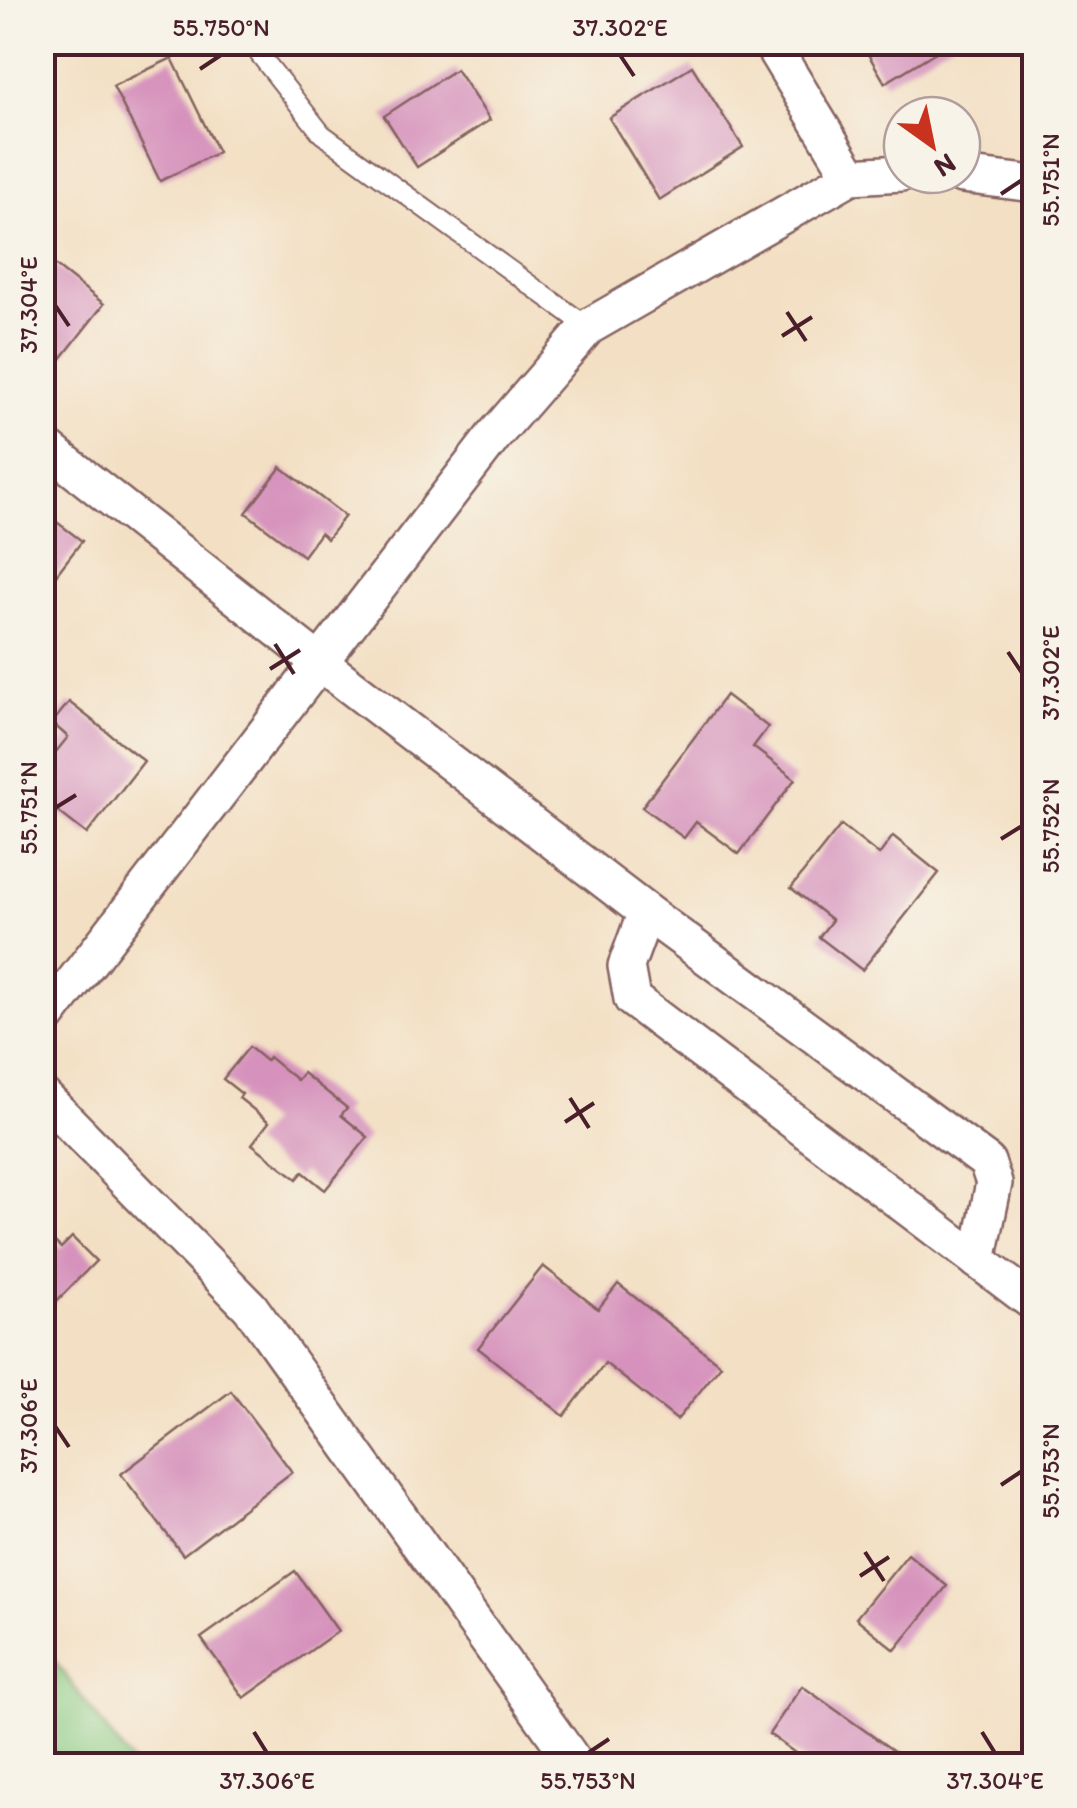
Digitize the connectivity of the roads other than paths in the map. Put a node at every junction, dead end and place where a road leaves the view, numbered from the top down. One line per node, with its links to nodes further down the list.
1 (254, 42): 7 (lane)
2 (770, 42): 4 (street)
3 (882, 174): 4 (street)
4 (850, 176): 7 (street)
5 (982, 178): 6 (street)
6 (1034, 184)
7 (588, 327): 9 (street)
8 (42, 444): 9 (street)
9 (320, 662): 10 (street); 11 (street)
10 (646, 912): 13 (street); 13 (street)
11 (42, 1023)
12 (42, 1095): 15 (street)
13 (978, 1261): 14 (street)
14 (1034, 1303)
15 (577, 1766)

